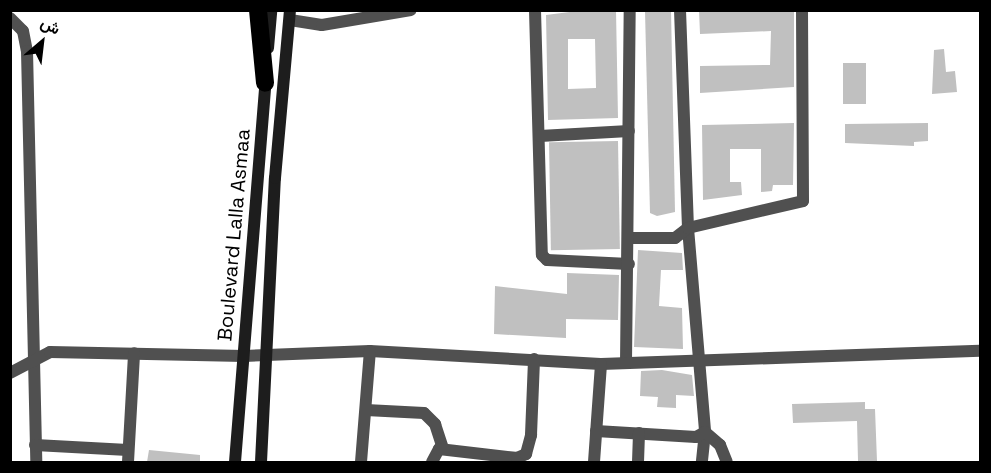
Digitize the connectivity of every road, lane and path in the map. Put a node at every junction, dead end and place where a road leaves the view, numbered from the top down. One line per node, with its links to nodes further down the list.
1 (258, 10): 10 (highway)
2 (271, 10): 10 (main road, Boulevard Lalla Asmaa)
3 (411, 10): 8 (street)
4 (535, 10): 12 (street)
5 (630, 10): 11 (street)
6 (680, 10): 13 (street)
7 (802, 10): 13 (street)
8 (290, 15): 19 (main road, Boulevard Lalla Asmaa)
9 (10, 18): 22 (street)
10 (265, 83): 20 (main road, Boulevard Lalla Asmaa)
11 (629, 131): 12 (street); 14 (street)
12 (540, 136): 15 (street)
13 (688, 228): 14 (street); 25 (street)
14 (630, 238): 15 (street)
15 (629, 264): 23 (street)
16 (370, 351): 19 (street); 21 (street); 27 (street)
17 (981, 351): 25 (street)
18 (134, 353): 20 (street); 22 (street); 33 (street)
19 (267, 353): 20 (street); 37 (main road, Boulevard Lalla Asmaa)
20 (244, 356): 36 (main road, Boulevard Lalla Asmaa)
21 (534, 359): 24 (street); 34 (street)
22 (34, 360): 26 (street); 31 (street)
23 (626, 363): 24 (street); 25 (street)
24 (601, 364): 28 (street)
25 (700, 364): 29 (street)
26 (10, 373)
27 (366, 410): 32 (street); 38 (street)
28 (596, 431): 30 (street); 40 (street)
29 (705, 432): 30 (street); 42 (street); 43 (street)
30 (639, 434): 41 (street)
31 (35, 445): 33 (street); 35 (street)
32 (443, 449): 34 (street); 39 (street)
33 (128, 456)
34 (522, 460)
35 (36, 462)
36 (235, 462)
37 (261, 462)
38 (362, 462)
39 (432, 462)
40 (594, 462)
41 (638, 462)
42 (702, 462)
43 (726, 462)

